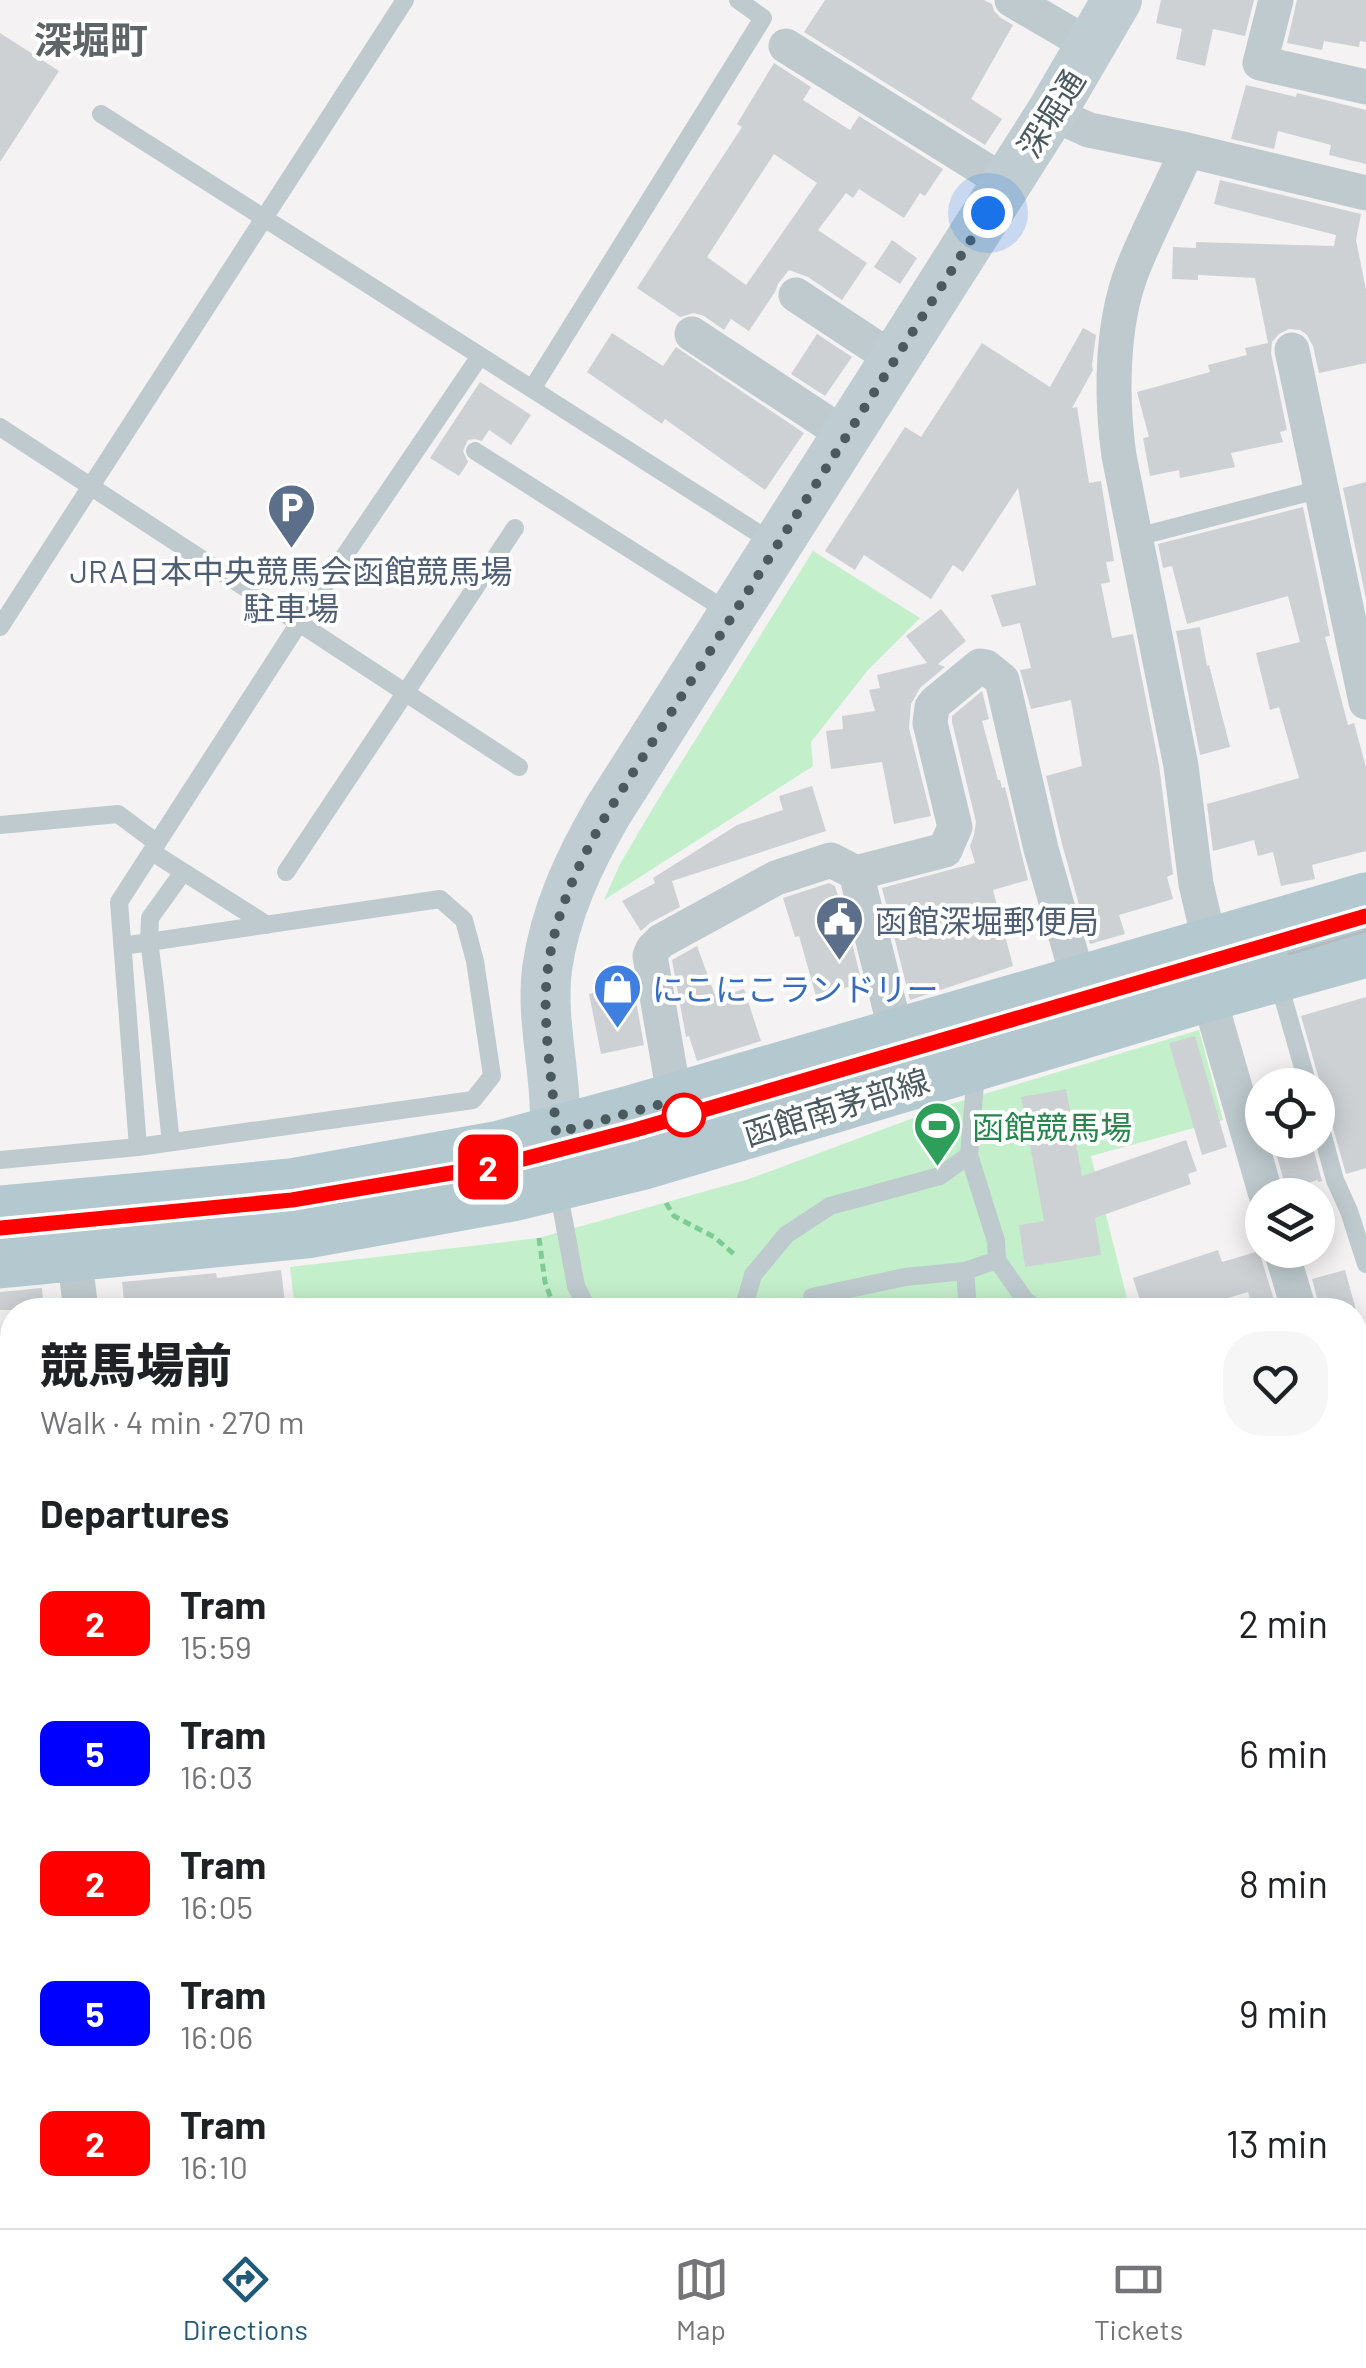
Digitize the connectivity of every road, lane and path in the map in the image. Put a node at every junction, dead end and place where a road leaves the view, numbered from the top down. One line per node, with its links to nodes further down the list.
1 (405, 0): 14 (lane)
2 (738, 0): 20 (lane)
3 (1012, 0): 7 (street)
4 (1117, 0): 7 (street, 深堀通)
5 (1276, 0): 8 (street)
6 (786, 46): 12 (street)
7 (1090, 46): 10 (street, 深堀通)
8 (1366, 87)
9 (102, 114): 14 (lane)
10 (1051, 114): 11 (street); 28 (street, 深堀通)
11 (1188, 150): 13 (street); 27 (street)
12 (986, 170)
13 (1366, 193)
14 (265, 218): 19 (lane); 24 (lane)
15 (796, 295): 17 (street)
16 (692, 334): 21 (street)
17 (875, 347)
18 (1292, 350): 25 (street)
19 (480, 356): 20 (lane); 30 (lane)
20 (532, 389): 28 (lane)
21 (827, 423)
22 (0, 427): 24 (lane)
23 (475, 451): 29 (lane)
24 (91, 486): 30 (lane); 31 (lane)
25 (1320, 489): 27 (lane); 33 (street)
26 (515, 528): 32 (lane)
27 (1137, 537): 46 (street)
28 (777, 545): 29 (street, 深堀通)
29 (732, 614): 55 (street, 深堀通)
30 (299, 623): 32 (lane); 36 (lane)
31 (0, 628)
32 (405, 693): 34 (lane); 38 (lane)
33 (1366, 702)
34 (519, 767)
35 (0, 825): 36 (lane)
36 (154, 847): 37 (lane); 43 (lane)
37 (183, 872): 41 (lane); 42 (lane)
38 (286, 872)
39 (856, 873): 47 (street); 48 (street); 51 (street)
40 (1366, 900): 46 (main road, 函館南茅部線)
41 (266, 925): 42 (lane); 52 (lane)
42 (149, 942): 43 (lane); 52 (lane)
43 (123, 946): 53 (lane)
44 (1366, 950): 45 (main road, 函館南茅部線)
45 (1277, 975): 46 (main road, 函館南茅部線); 50 (lane)
46 (1213, 977): 47 (main road, 函館南茅部線); 49 (main road, 函館南茅部線); 58 (street)
47 (1080, 982): 48 (main road, 函館南茅部線)
48 (896, 1036): 51 (main road, 函館南茅部線)
49 (977, 1064): 54 (lane); 55 (main road, 函館南茅部線)
50 (1303, 1068)
51 (676, 1100): 55 (main road, 函館南茅部線)
52 (172, 1142): 53 (lane)
53 (138, 1146): 57 (lane)
54 (970, 1155): 64 (lane); 73 (lane)
55 (556, 1158): 60 (main road, 函館南茅部線); 63 (main road, 函館南茅部線); 72 (lane)
56 (1330, 1158): 66 (lane)
57 (0, 1160)
58 (1262, 1178)
59 (666, 1203): 62 (path)
60 (0, 1214)
61 (539, 1238): 71 (path)
62 (734, 1254)
63 (74, 1255): 65 (main road, 函館南茅部線); 70 (street)
64 (998, 1260): 68 (lane); 75 (lane)
65 (0, 1261)
66 (1366, 1264)
67 (1287, 1268): 76 (street)
68 (965, 1271): 69 (lane); 74 (lane)
69 (812, 1297)
70 (79, 1298)
71 (551, 1298)
72 (582, 1298)
73 (746, 1298)
74 (967, 1298)
75 (1024, 1298)
76 (1296, 1298)

